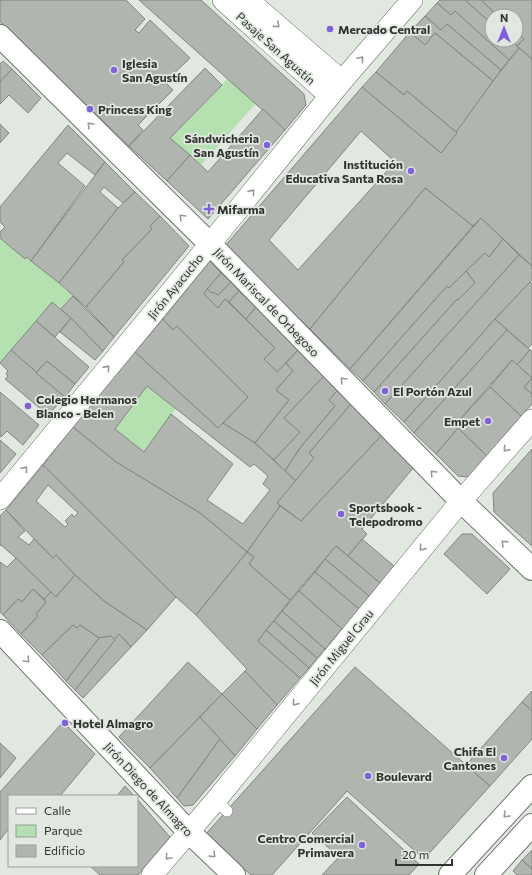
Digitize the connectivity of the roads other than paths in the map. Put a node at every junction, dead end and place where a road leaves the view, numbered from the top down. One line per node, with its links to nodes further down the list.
1 (223, 0): 5 (street, Pasaje San Agustín)
2 (248, 0): 5 (street, Pasaje San Agustín, one-way to 5)
3 (412, 0): 5 (street, Jirón Ayacucho, one-way to 3)
4 (0, 36): 6 (street, Jirón Mariscal de Orbegoso, one-way to 4)
5 (336, 88): 6 (street, Jirón Ayacucho, one-way to 5)
6 (210, 244): 8 (street, Jirón Ayacucho, one-way to 6); 9 (street, Jirón Mariscal de Orbegoso, one-way to 6)
7 (532, 420): 9 (street, Jirón Miguel Grau, one-way to 9)
8 (0, 499)
9 (461, 501): 10 (street, Jirón Mariscal de Orbegoso, one-way to 9); 14 (street, Jirón Miguel Grau, one-way to 14)
10 (532, 570)
11 (0, 632): 14 (street, Jirón Diego de Almagro, one-way to 14)
12 (532, 786): 17 (street, one-way to 17)
13 (532, 825): 18 (street)
14 (189, 832): 15 (street, Jirón Miguel Grau, one-way to 15); 16 (street, Jirón Diego de Almagro, one-way to 16)
15 (152, 875)
16 (234, 875)
17 (450, 875)
18 (486, 875)

